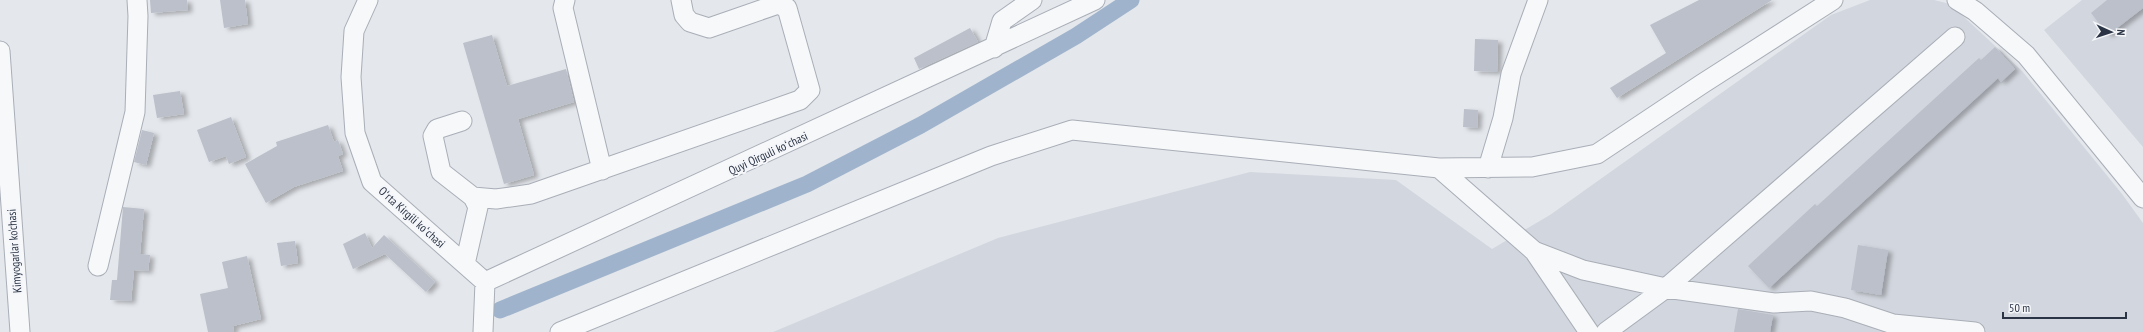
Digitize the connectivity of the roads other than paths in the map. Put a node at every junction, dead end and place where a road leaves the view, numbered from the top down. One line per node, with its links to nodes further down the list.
1 (137, 0): 21 (street)
2 (368, 0): 20 (street, Oʻrta Kirgili koʻchasi)
3 (565, 0): 16 (street)
4 (681, 0): 16 (street)
5 (1032, 0): 11 (street)
6 (1095, 0): 11 (street, Quyi Qirguli koʻchasi)
7 (1538, 0): 15 (street)
8 (1834, 0): 15 (street)
9 (1957, 0): 18 (street)
10 (1955, 38): 23 (street)
11 (994, 48): 22 (street, Quyi Qirguli koʻchasi)
12 (0, 51): 24 (street, Kimyogarlar ko'chasi)
13 (462, 121): 17 (street)
14 (1439, 168): 15 (street); 19 (street); 26 (street)
15 (1488, 168)
16 (602, 170): 17 (street)
17 (473, 197): 20 (street)
18 (2143, 198)
19 (1534, 251): 23 (street); 27 (street)
20 (465, 264): 22 (street, Oʻrta Kirgili koʻchasi)
21 (98, 266)
22 (485, 282): 25 (street)
23 (1666, 288): 28 (street); 29 (street)
24 (20, 332)
25 (483, 332)
26 (560, 332)
27 (1589, 332)
28 (1606, 332)
29 (1975, 332)

